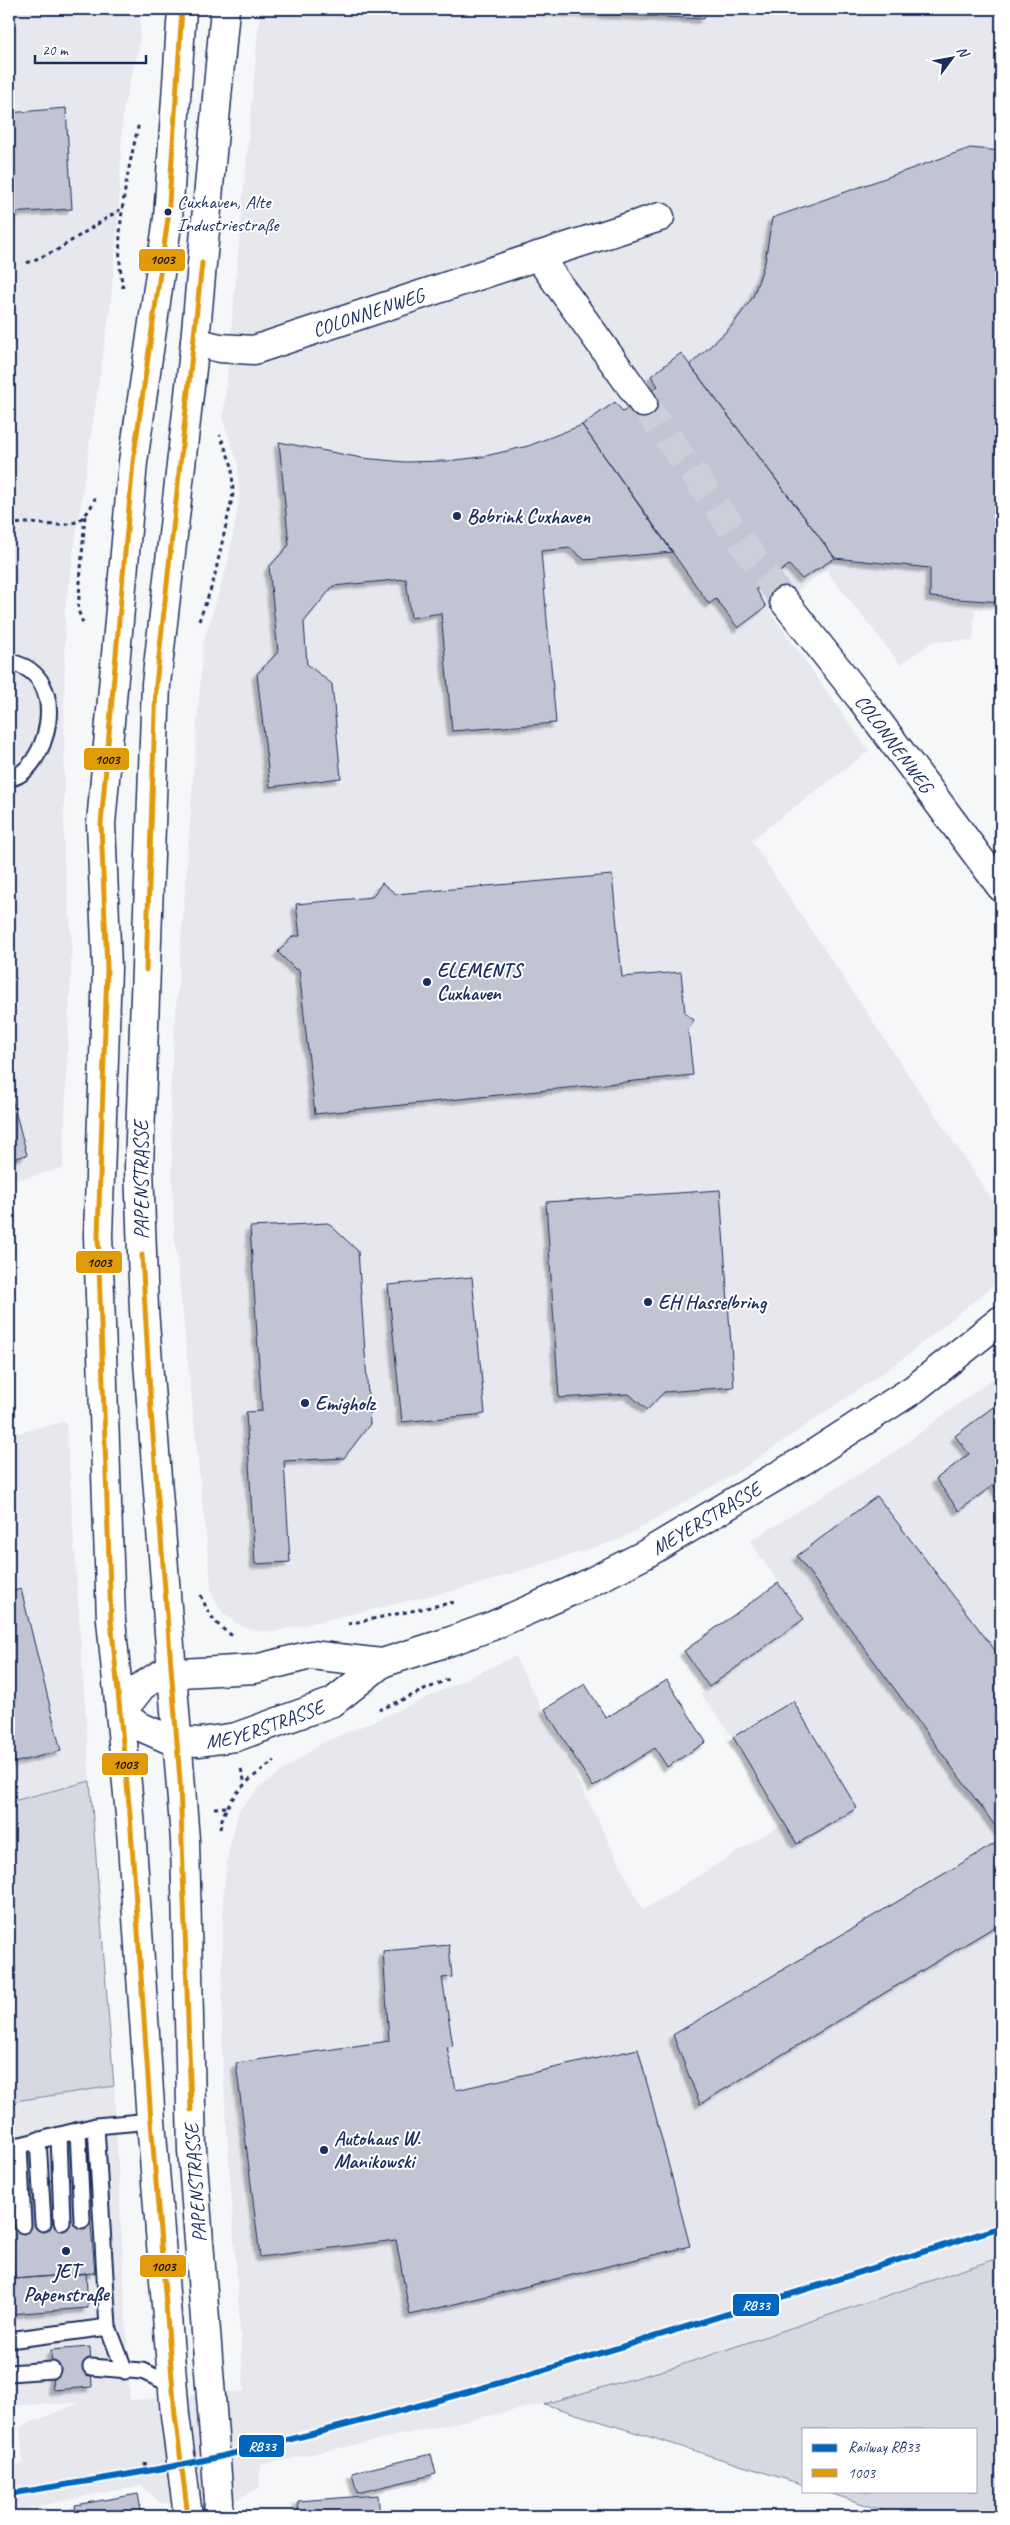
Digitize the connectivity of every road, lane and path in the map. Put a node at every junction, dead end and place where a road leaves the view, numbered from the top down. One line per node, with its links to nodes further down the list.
1 (182, 9): 28 (main road, PAPENSTRASSE)
2 (225, 9): 9 (main road, PAPENSTRASSE)
3 (140, 116): 4 (path)
4 (124, 207): 7 (path); 8 (path)
5 (660, 217): 6 (main road, COLONNENWEG)
6 (538, 256): 9 (main road, COLONNENWEG); 10 (main road)
7 (28, 263)
8 (124, 295)
9 (195, 342): 27 (main road, PAPENSTRASSE)
10 (643, 403)
11 (218, 431): 17 (path)
12 (96, 493): 13 (path)
13 (85, 515): 14 (path); 16 (path)
14 (9, 525)
15 (784, 601): 20 (main road, COLONNENWEG)
16 (78, 610)
17 (197, 628)
18 (9, 662): 19 (lane)
19 (9, 778)
20 (1001, 887)
21 (1001, 1320): 26 (main road, MEYERSTRASSE)
22 (200, 1589): 25 (path)
23 (461, 1600): 24 (path)
24 (340, 1626)
25 (238, 1640)
26 (382, 1663): 27 (main road, MEYERSTRASSE); 29 (main road, MEYERSTRASSE)
27 (173, 1672): 28 (main road, MEYERSTRASSE); 29 (main road, PAPENSTRASSE)
28 (120, 1714): 29 (main road, MEYERSTRASSE); 30 (main road, PAPENSTRASSE)
29 (178, 1742): 48 (main road, PAPENSTRASSE)
30 (151, 2121): 31 (lane); 46 (main road, PAPENSTRASSE)
31 (96, 2126): 32 (lane); 40 (lane)
32 (78, 2130): 33 (lane); 36 (lane)
33 (58, 2135): 34 (lane); 37 (lane)
34 (38, 2140): 35 (lane); 38 (lane)
35 (14, 2146): 39 (lane)
36 (82, 2220)
37 (62, 2222)
38 (43, 2223)
39 (23, 2225)
40 (108, 2327): 41 (lane); 44 (lane)
41 (9, 2340)
42 (91, 2367): 44 (lane)
43 (52, 2370): 45 (lane)
44 (125, 2371): 46 (lane)
45 (9, 2373)
46 (173, 2384): 47 (main road, PAPENSTRASSE)
47 (188, 2516)
48 (218, 2516)

